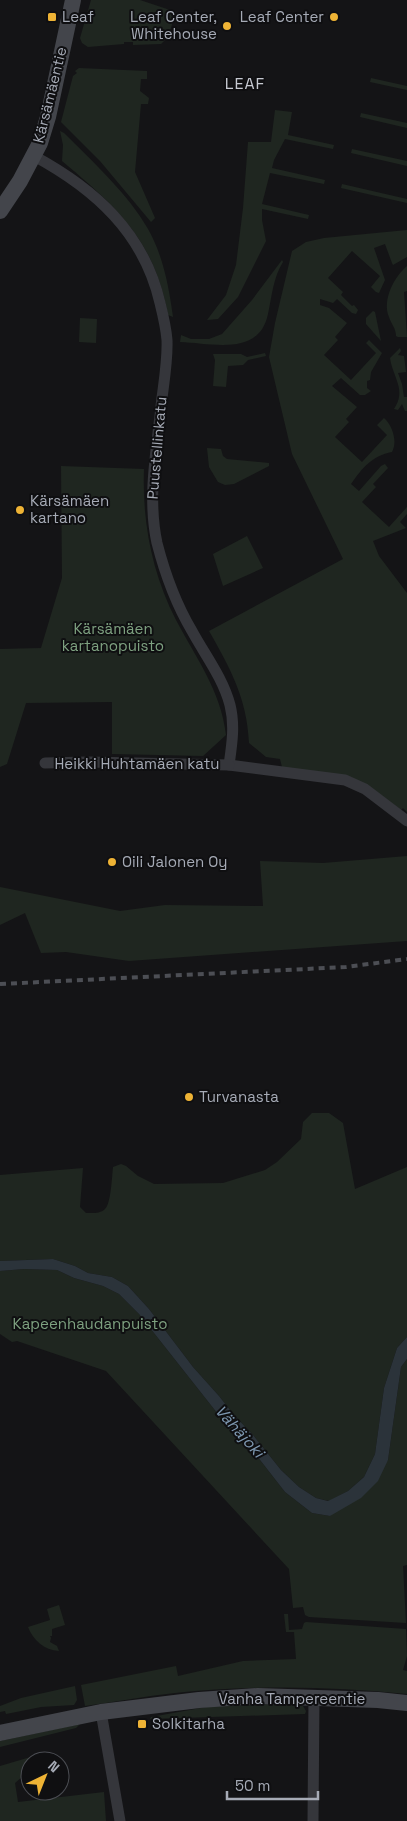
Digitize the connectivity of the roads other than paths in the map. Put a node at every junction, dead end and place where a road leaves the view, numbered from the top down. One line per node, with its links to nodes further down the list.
1 (73, 0): 2 (main road, Kärsämäentie)
2 (34, 156): 3 (main road, Kärsämäentie); 5 (street, Puustellinkatu)
3 (0, 211)
4 (45, 763): 5 (street, Heikki Huhtamäen katu)
5 (229, 765): 6 (street)
6 (407, 821)
7 (314, 1697): 8 (main road, Vanha Tampereentie); 9 (main road, Vanha Tampereentie); 12 (street)
8 (407, 1703)
9 (101, 1712): 10 (main road, Vanha Tampereentie); 11 (street)
10 (0, 1733)
11 (120, 1821)
12 (313, 1821)

